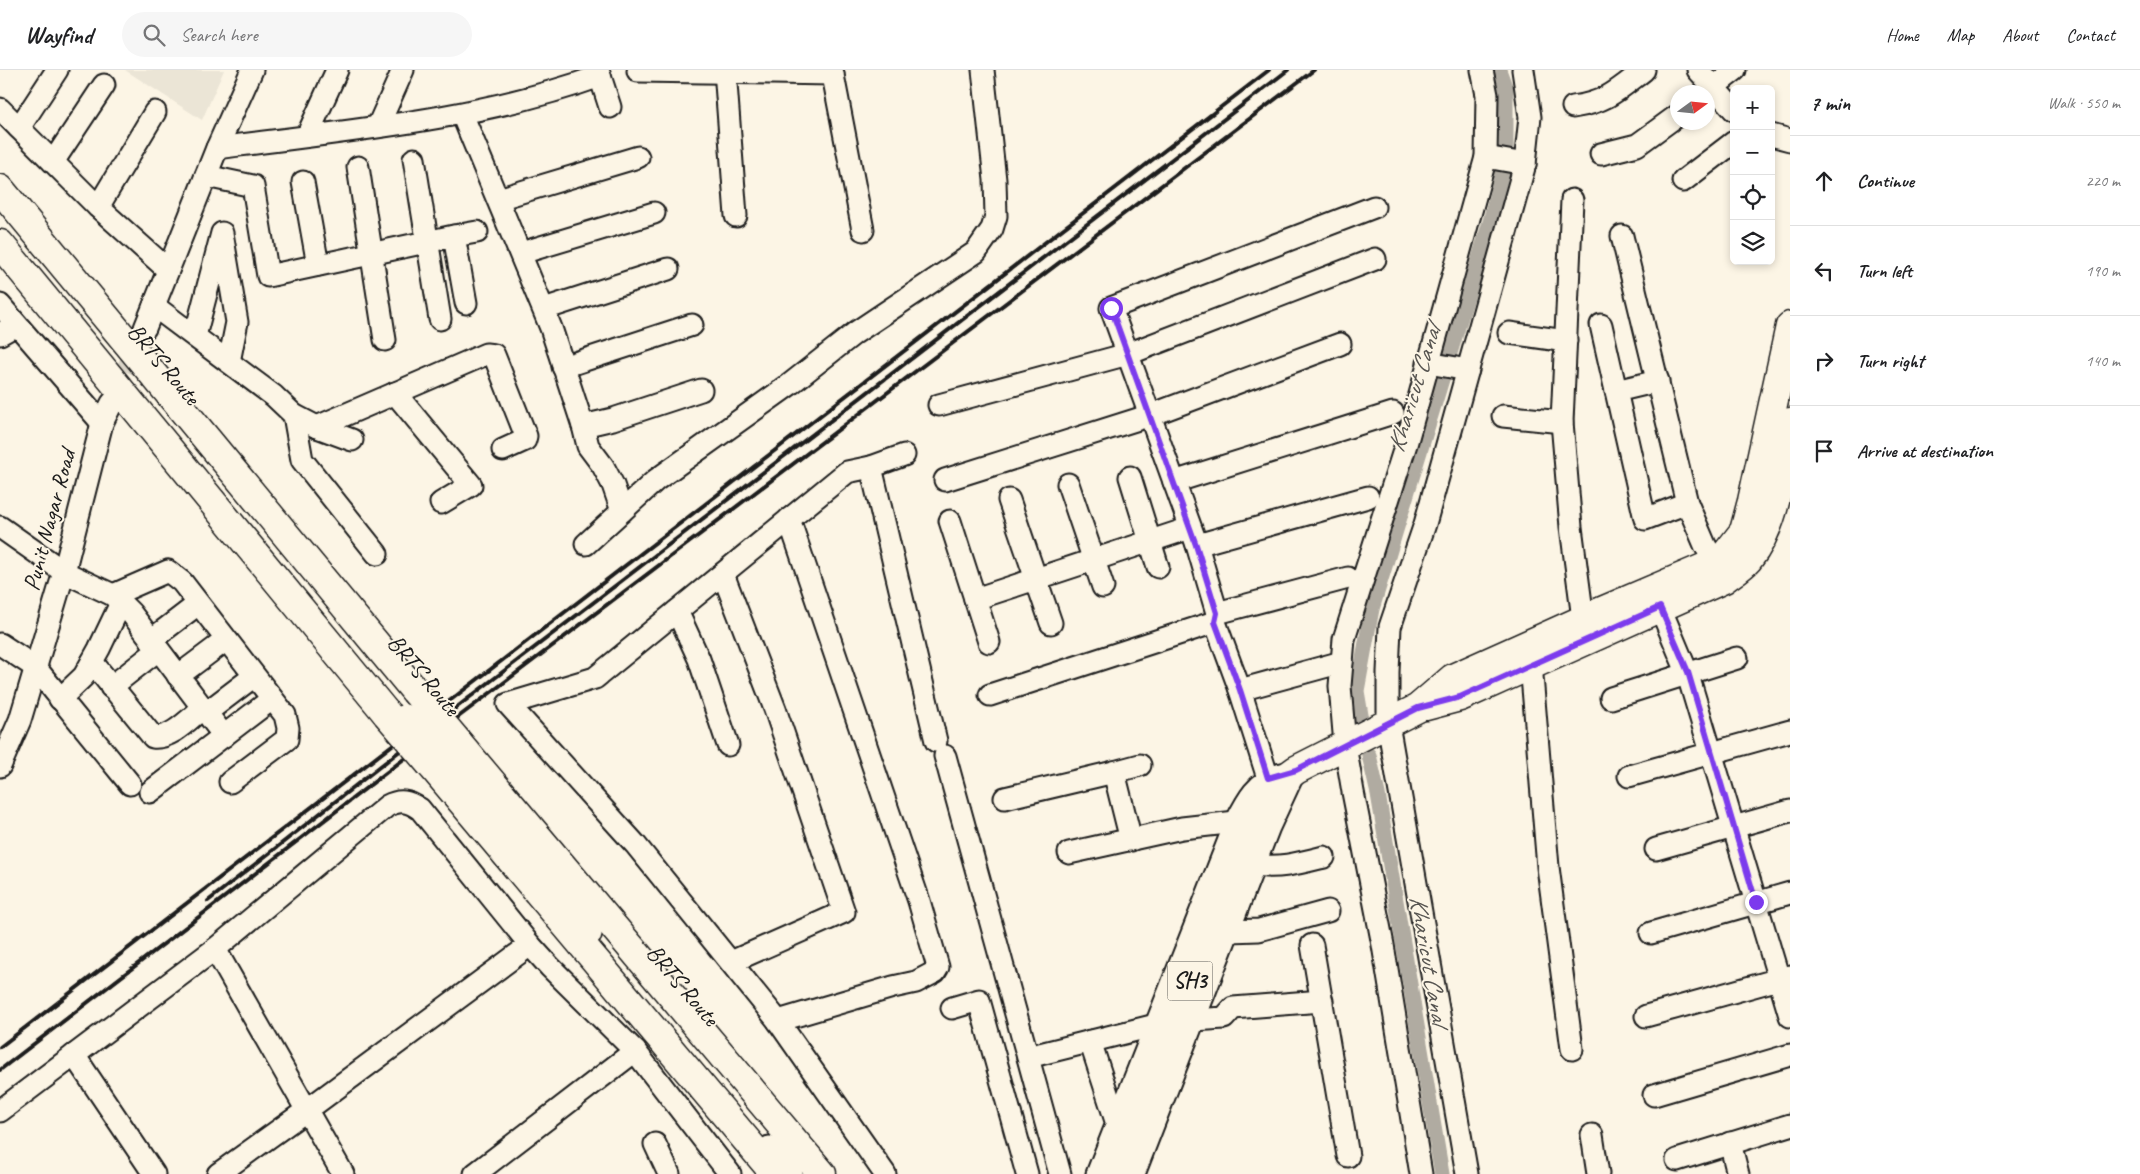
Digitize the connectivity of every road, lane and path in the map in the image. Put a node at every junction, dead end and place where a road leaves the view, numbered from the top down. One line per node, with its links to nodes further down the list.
1 (57, 70): 27 (street)
2 (252, 70): 32 (street)
3 (337, 70): 28 (street)
4 (403, 70): 26 (street)
5 (983, 70): 111 (street)
6 (1482, 70): 35 (street)
7 (1523, 70): 38 (street)
8 (1644, 70): 20 (street)
9 (1698, 70): 16 (street)
10 (1735, 70): 17 (street)
11 (638, 72): 12 (street)
12 (725, 72): 13 (street); 50 (street)
13 (833, 72): 52 (street)
14 (599, 73): 19 (street); 24 (street)
15 (104, 85): 37 (street)
16 (1707, 85)
17 (1715, 86)
18 (1715, 94): 21 (street)
19 (610, 107)
20 (1573, 107)
21 (1730, 107)
22 (0, 108): 27 (street)
23 (155, 112): 46 (street)
24 (462, 114): 26 (street); 44 (street)
25 (1670, 121): 33 (street)
26 (378, 126): 28 (street)
27 (19, 128): 37 (street)
28 (307, 136): 32 (street)
29 (1775, 136): 30 (street)
30 (1790, 140)
31 (1730, 145): 41 (street)
32 (217, 148): 40 (street)
33 (1602, 154)
34 (638, 157): 44 (street)
35 (1488, 157): 38 (street); 81 (street)
36 (414, 159): 56 (street)
37 (53, 162): 46 (street)
38 (1522, 164): 83 (street)
39 (358, 167): 58 (street)
40 (206, 176): 61 (street); 63 (street)
41 (1683, 181)
42 (304, 182): 61 (street)
43 (0, 189): 153 (main road)
44 (498, 199): 59 (street)
45 (1572, 200): 77 (street)
46 (98, 207): 63 (street)
47 (1374, 207): 79 (street)
48 (0, 208): 153 (street, BRTS Route)
49 (654, 213): 59 (street)
50 (736, 216)
51 (0, 230): 153 (street, BRTS Route)
52 (863, 230)
53 (477, 232): 54 (street)
54 (454, 236): 56 (street); 64 (street)
55 (1622, 236): 84 (street)
56 (427, 242): 58 (street); 68 (street)
57 (0, 244): 153 (main road)
58 (371, 254): 61 (street); 76 (street)
59 (521, 254): 67 (street)
60 (1375, 259): 79 (street)
61 (318, 265)
62 (668, 269): 67 (street)
63 (168, 270): 66 (street)
64 (466, 303)
65 (0, 304): 73 (street)
66 (154, 306): 72 (street); 75 (street)
67 (544, 309): 82 (street)
68 (440, 319)
69 (692, 325): 82 (street)
70 (1602, 325): 86 (street)
71 (1790, 326): 121 (main road)
72 (145, 328)
73 (8, 329): 96 (street)
74 (1509, 333): 77 (street)
75 (194, 336): 80 (street); 80 (street)
76 (385, 340)
77 (1566, 340): 94 (street)
78 (1340, 344): 92 (street)
79 (1128, 354): 89 (street); 92 (street)
80 (229, 362): 91 (street)
81 (1428, 363): 83 (street); 141 (street)
82 (563, 367): 97 (street)
83 (1468, 370): 156 (street)
84 (1658, 381): 86 (street); 110 (street)
85 (701, 390): 97 (street)
86 (1616, 391): 110 (street)
87 (395, 393): 98 (street); 100 (street); 109 (street)
88 (112, 403): 96 (street, Punit Nagar Road)
89 (939, 404)
90 (1393, 412): 105 (street)
91 (294, 415): 98 (street); 118 (street)
92 (1151, 415): 104 (street); 105 (street)
93 (1503, 416): 94 (street)
94 (1562, 422): 133 (street)
95 (1790, 422): 121 (main road)
96 (102, 423): 122 (street, Punit Nagar Road)
97 (582, 426): 111 (street)
98 (317, 427): 99 (street)
99 (352, 440)
100 (503, 450)
101 (904, 455): 102 (street)
102 (870, 467): 112 (street); 203 (street)
103 (1130, 478): 116 (street)
104 (945, 480)
105 (1174, 482): 115 (street)
106 (1068, 484): 119 (street)
107 (1368, 497): 115 (street)
108 (1009, 500): 125 (street)
109 (441, 503)
110 (1688, 503): 121 (street)
111 (622, 510): 117 (street)
112 (789, 520): 123 (street); 196 (street)
113 (950, 521): 129 (street)
114 (0, 527): 122 (street)
115 (1193, 536): 116 (street); 132 (street)
116 (1151, 541): 119 (street); 120 (street)
117 (586, 544)
118 (377, 554)
119 (1094, 561): 125 (street); 126 (street)
120 (1158, 566)
121 (1720, 571): 127 (main road)
122 (64, 572): 128 (street); 143 (street, Punit Nagar Road)
123 (723, 574): 131 (street); 189 (street)
124 (1348, 578): 132 (street)
125 (1037, 580): 129 (street); 134 (street)
126 (1103, 587)
127 (1656, 598): 133 (main road); 142 (main road); 144 (street)
128 (117, 599): 130 (street); 138 (street); 140 (street)
129 (975, 599): 136 (street)
130 (198, 604): 135 (street); 138 (street)
131 (677, 611): 159 (street); 189 (street)
132 (1216, 618): 148 (street); 149 (street)
133 (1583, 619): 154 (main road)
134 (1051, 623)
135 (226, 640): 145 (street); 146 (street)
136 (989, 642)
137 (0, 644): 143 (street)
138 (154, 645): 145 (street); 147 (street)
139 (1737, 658): 144 (street)
140 (92, 662): 147 (street); 151 (street)
141 (1342, 662): 148 (street); 160 (street)
142 (1531, 664): 154 (main road); 199 (street)
143 (35, 667): 151 (street); 164 (street, Punit Nagar Road)
144 (1688, 672): 150 (street); 162 (street)
145 (178, 676): 155 (street)
146 (254, 677): 152 (street); 155 (street)
147 (111, 687): 155 (street)
148 (1240, 690): 170 (street)
149 (990, 695)
150 (1611, 698)
151 (60, 699): 169 (street)
152 (272, 699): 158 (street); 168 (street)
153 (402, 702): 161 (main road, bridge); 161 (main road, bridge)
154 (1418, 708): 156 (main road)
155 (205, 710): 158 (street)
156 (1388, 724): 160 (main road, SH3); 231 (street)
157 (1790, 731): 162 (street)
158 (224, 736): 171 (street)
159 (728, 745)
160 (1346, 745): 165 (main road, SH3); 230 (street)
161 (445, 752): 220 (main road); 221 (street, BRTS Route); 222 (street, BRTS Route); 223 (main road)
162 (1711, 753): 167 (street); 175 (street)
163 (1140, 765): 166 (street)
164 (0, 766)
165 (1296, 770): 170 (main road, SH3); 180 (street, SH3)
166 (1114, 772): 172 (street); 176 (street)
167 (1629, 776)
168 (230, 782)
169 (130, 784)
170 (1269, 785): 174 (street, SH3); 228 (main road, SH3)
171 (150, 792)
172 (1005, 798)
173 (1790, 811): 175 (street)
174 (1236, 822): 176 (street); 197 (street, SH3)
175 (1734, 827): 177 (street); 182 (street)
176 (1131, 840): 178 (street)
177 (1656, 849)
178 (1069, 853)
179 (1324, 857): 180 (street)
180 (1255, 865): 184 (street, SH3)
181 (1790, 893): 182 (street)
182 (1756, 902): 185 (street); 190 (street)
183 (1328, 911): 184 (street)
184 (1229, 931): 195 (street, SH3)
185 (1651, 933)
186 (530, 945): 188 (street); 200 (street); 205 (street)
187 (1312, 945): 191 (street)
188 (215, 949): 201 (street); 205 (street)
189 (731, 962): 196 (street)
190 (1784, 977): 193 (street); 194 (street)
191 (1322, 1001): 195 (street); 212 (street)
192 (952, 1008): 225 (street)
193 (1646, 1016)
194 (1790, 1016)
195 (1194, 1020): 229 (street, SH3)
196 (778, 1021): 224 (street)
197 (1156, 1025): 198 (street); 207 (street, SH3)
198 (1090, 1041): 203 (street); 207 (street)
199 (1572, 1049)
200 (635, 1051): 217 (street); 219 (street)
201 (74, 1055): 206 (street); 214 (street)
202 (1790, 1055): 204 (street)
203 (1028, 1057): 226 (street)
204 (1654, 1095)
205 (307, 1110): 215 (street); 216 (street)
206 (0, 1111)
207 (1116, 1124): 227 (street, SH3)
208 (1790, 1125): 210 (street)
209 (1592, 1135): 232 (street)
210 (1730, 1143): 213 (street); 233 (street)
211 (655, 1144): 218 (street)
212 (1348, 1156)
213 (1677, 1160)
214 (154, 1174)
215 (218, 1174)
216 (343, 1174)
217 (475, 1174)
218 (669, 1174)
219 (730, 1174)
220 (775, 1174)
221 (792, 1174)
222 (808, 1174)
223 (822, 1174)
224 (885, 1174)
225 (1027, 1174)
226 (1060, 1174)
227 (1097, 1174)
228 (1116, 1174)
229 (1134, 1174)
230 (1422, 1174)
231 (1467, 1174)
232 (1598, 1174)
233 (1738, 1174)

